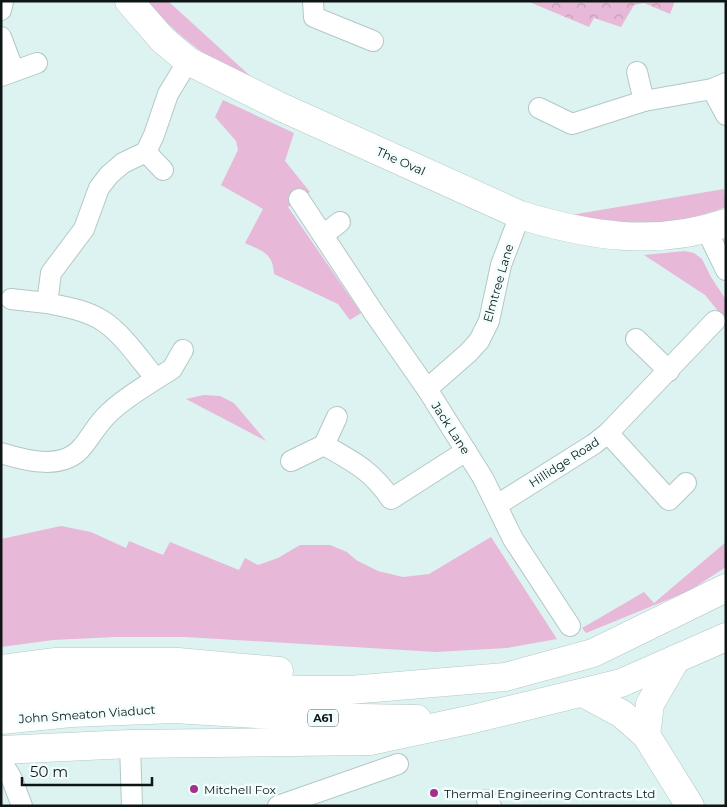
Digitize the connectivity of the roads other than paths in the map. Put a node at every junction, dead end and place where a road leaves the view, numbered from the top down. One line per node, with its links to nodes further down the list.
1 (3, 1): 4 (street)
2 (129, 1): 7 (main road, The Oval)
3 (313, 1): 6 (street)
4 (1, 10)
5 (1, 37): 10 (street)
6 (373, 42)
7 (188, 60): 15 (street); 18 (main road, The Oval)
8 (37, 63): 10 (street)
9 (637, 72): 12 (street)
10 (8, 74)
11 (719, 86): 12 (street); 14 (street)
12 (644, 101): 13 (street)
13 (539, 108)
14 (726, 115)
15 (146, 152): 16 (street); 24 (street)
16 (163, 170)
17 (299, 199): 21 (street, Jack Lane)
18 (520, 215): 20 (main road, The Oval); 30 (street, Elmtree Lane)
19 (340, 222): 21 (street)
20 (716, 226): 22 (street)
21 (323, 235): 30 (street, Jack Lane)
22 (726, 270)
23 (11, 298): 24 (street)
24 (47, 303): 29 (street)
25 (715, 322): 28 (street, Hillidge Road)
26 (636, 339): 28 (street)
27 (184, 350): 29 (street)
28 (669, 371): 32 (street, Hillidge Road)
29 (156, 379): 35 (street)
30 (426, 388): 34 (street, Jack Lane)
31 (337, 417): 33 (street)
32 (608, 433): 37 (street); 38 (street, Hillidge Road)
33 (324, 445): 34 (street); 36 (street)
34 (466, 451): 38 (street, Jack Lane)
35 (1, 453)
36 (291, 461)
37 (686, 483)
38 (497, 505): 40 (street, Jack Lane)
39 (726, 588): 44 (main road, A61)
40 (570, 626)
41 (726, 637): 42 (main road, A61)
42 (676, 659): 45 (main road, A61); 50 (main road)
43 (1, 669): 44 (main road)
44 (377, 686): 47 (main road, A61)
45 (583, 693): 48 (main road, A61); 50 (main road)
46 (1, 695): 47 (main road, John Smeaton Viaduct / A61)
47 (174, 696): 48 (main road, A61); 49 (main road, John Smeaton Viaduct / A61)
48 (473, 719): 51 (main road)
49 (1, 720)
50 (646, 735): 57 (main road)
51 (130, 744): 52 (main road); 55 (street)
52 (3, 762): 54 (street)
53 (398, 764): 56 (street)
54 (22, 806)
55 (132, 806)
56 (278, 806)
57 (690, 806)

